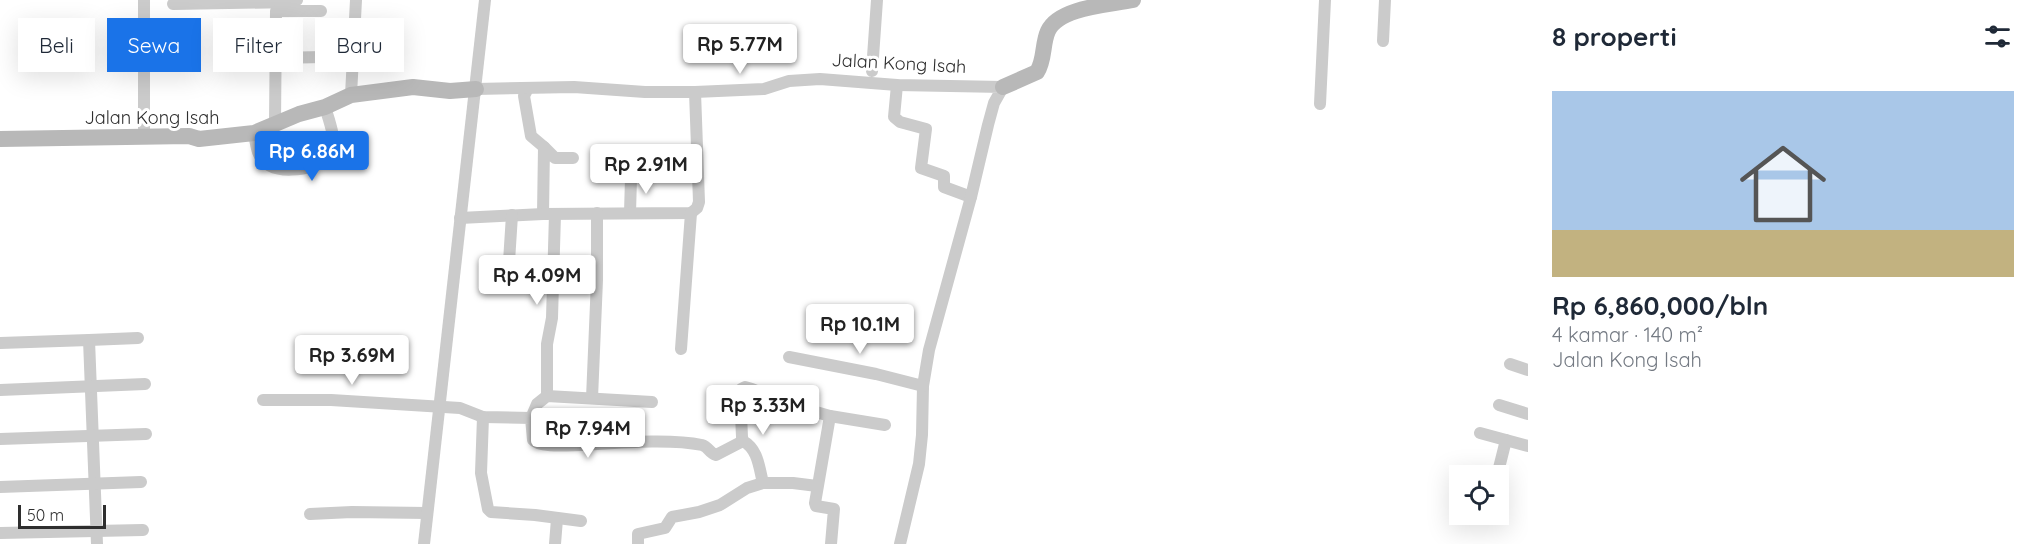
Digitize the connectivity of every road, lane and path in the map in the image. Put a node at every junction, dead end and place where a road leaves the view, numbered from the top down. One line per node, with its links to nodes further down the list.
1 (144, 0): 25 (street)
2 (297, 0): 9 (street)
3 (356, 0): 20 (street)
4 (485, 0): 18 (street)
5 (877, 0): 13 (street)
6 (1133, 0): 16 (street, Jalan Kong Isah)
7 (1325, 0): 21 (street)
8 (1385, 0): 12 (street)
9 (173, 4)
10 (321, 11): 11 (street)
11 (276, 18)
12 (1383, 41)
13 (872, 71)
14 (276, 72): 23 (street)
15 (897, 85): 16 (street, Jalan Kong Isah); 19 (street, Jalan Kong Isah); 30 (street)
16 (1003, 87): 30 (street)
17 (528, 88): 18 (street, Jalan Kong Isah); 19 (street, Jalan Kong Isah); 27 (street)
18 (476, 89): 20 (street, Jalan Kong Isah); 36 (street)
19 (695, 92): 33 (street)
20 (351, 95): 22 (street, Jalan Kong Isah)
21 (1320, 104)
22 (326, 107): 23 (street, Jalan Kong Isah); 24 (street)
23 (275, 124): 24 (street, Jalan Kong Isah)
24 (254, 133): 25 (street, Jalan Kong Isah)
25 (144, 136): 26 (street, Jalan Kong Isah)
26 (0, 139)
27 (544, 147): 28 (street); 34 (street)
28 (573, 158)
29 (631, 178): 32 (street)
30 (971, 197): 46 (street)
31 (597, 213): 32 (street); 34 (street); 50 (street)
32 (630, 213): 33 (street)
33 (691, 213): 41 (street)
34 (549, 214): 35 (street); 49 (street)
35 (512, 215): 36 (street); 37 (street)
36 (460, 218): 54 (street)
37 (508, 277)
38 (138, 338): 39 (street)
39 (89, 340): 40 (street); 47 (street)
40 (0, 343)
41 (681, 349)
42 (789, 357): 46 (street)
43 (1510, 364): 44 (street)
44 (1528, 370)
45 (145, 384): 47 (street)
46 (923, 386): 84 (street)
47 (91, 387): 48 (street); 62 (street)
48 (0, 390)
49 (547, 396): 50 (street); 58 (street)
50 (592, 398): 52 (street)
51 (263, 400): 54 (street)
52 (652, 402)
53 (1499, 405): 55 (street)
54 (439, 407): 57 (street); 73 (street)
55 (1528, 414)
56 (830, 416): 59 (street); 65 (street); 71 (street)
57 (483, 417): 58 (street); 75 (street)
58 (531, 418): 65 (street)
59 (885, 425)
60 (1480, 433): 64 (street)
61 (146, 434): 62 (street)
62 (93, 436): 63 (street); 70 (street)
63 (0, 439)
64 (1506, 440): 66 (street); 67 (street)
65 (743, 441): 69 (street)
66 (1528, 446)
67 (1500, 465)
68 (141, 482): 70 (street)
69 (763, 483): 71 (street); 82 (street)
70 (95, 484): 72 (street); 79 (street)
71 (817, 486): 83 (street)
72 (0, 487)
73 (427, 513): 74 (street); 80 (street)
74 (310, 514)
75 (557, 519): 76 (street); 81 (street)
76 (581, 521)
77 (143, 530): 79 (street)
78 (0, 533): 79 (street)
79 (96, 538)
80 (424, 544)
81 (555, 544)
82 (638, 544)
83 (831, 544)
84 (900, 544)

